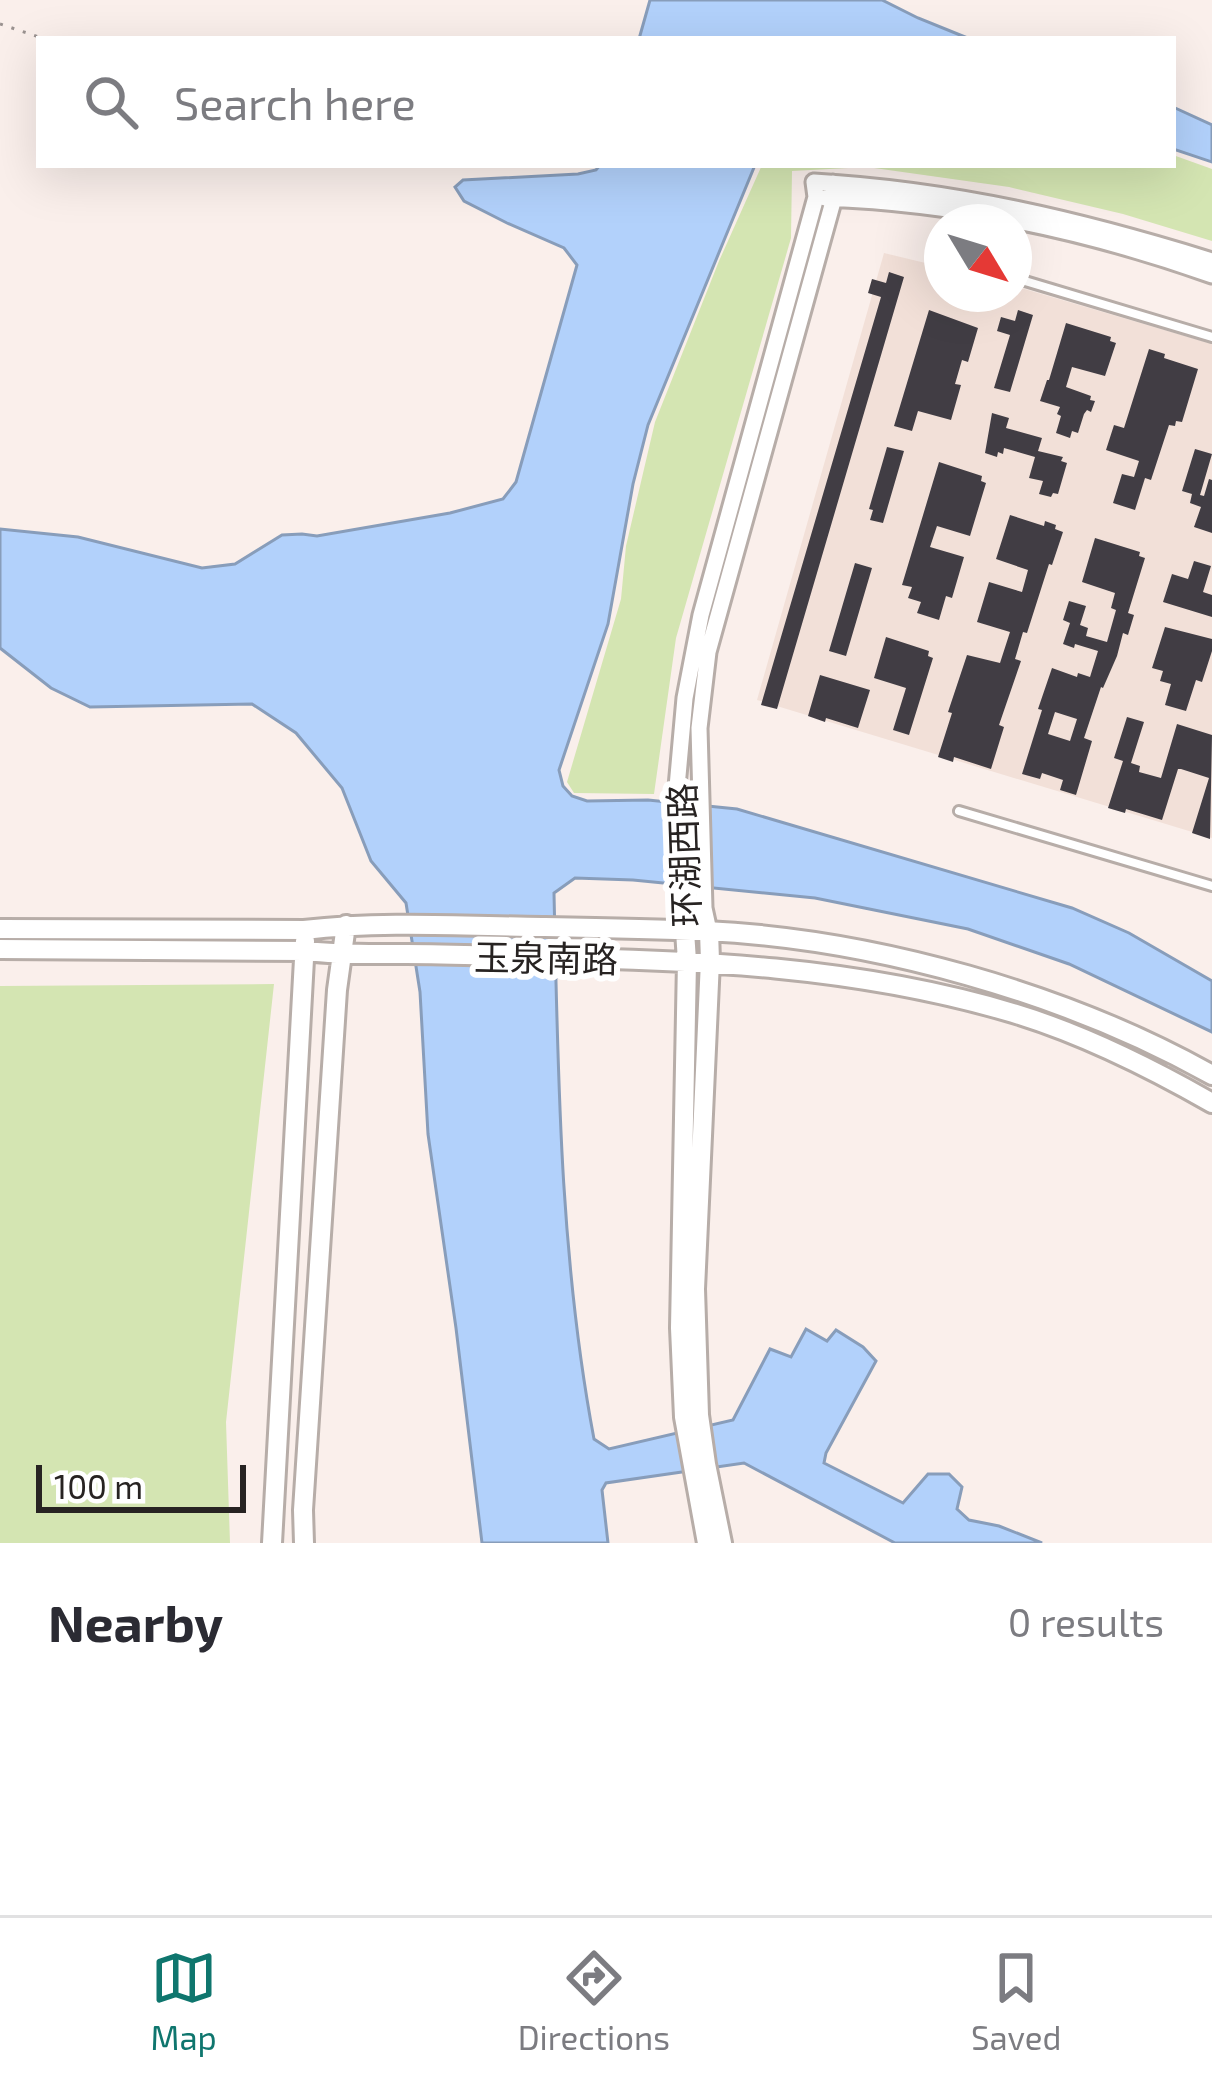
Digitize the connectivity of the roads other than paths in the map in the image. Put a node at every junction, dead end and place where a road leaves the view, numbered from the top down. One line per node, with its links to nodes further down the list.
1 (834, 190): 2 (street); 4 (street); 13 (street, 环湖西路); 14 (street, 环湖西路)
2 (924, 205)
3 (1032, 228): 5 (street)
4 (1212, 261)
5 (1212, 274)
6 (1032, 283): 7 (lane)
7 (1212, 337)
8 (959, 811): 9 (lane)
9 (1212, 886)
10 (346, 925): 12 (street, 玉泉南路); 13 (street, 玉泉南路); 17 (street)
11 (0, 929): 12 (street, 玉泉南路)
12 (304, 930): 16 (street)
13 (685, 931): 14 (street, 玉泉南路); 18 (street, 环湖西路)
14 (709, 931): 19 (street, 环湖西路); 20 (street, 玉泉南路)
15 (0, 949): 16 (street, 玉泉南路)
16 (306, 951): 17 (street, 玉泉南路); 24 (street)
17 (344, 956): 18 (street, 玉泉南路); 25 (street)
18 (687, 961): 19 (street, 玉泉南路); 22 (street, 环湖西路)
19 (710, 961): 21 (street, 玉泉南路); 22 (street, 环湖西路)
20 (1212, 1075)
21 (1212, 1103)
22 (692, 1416): 23 (street, 环湖西路)
23 (699, 1465): 26 (street, 环湖西路); 27 (street, 环湖西路)
24 (272, 1543)
25 (304, 1543)
26 (707, 1543)
27 (722, 1543)

